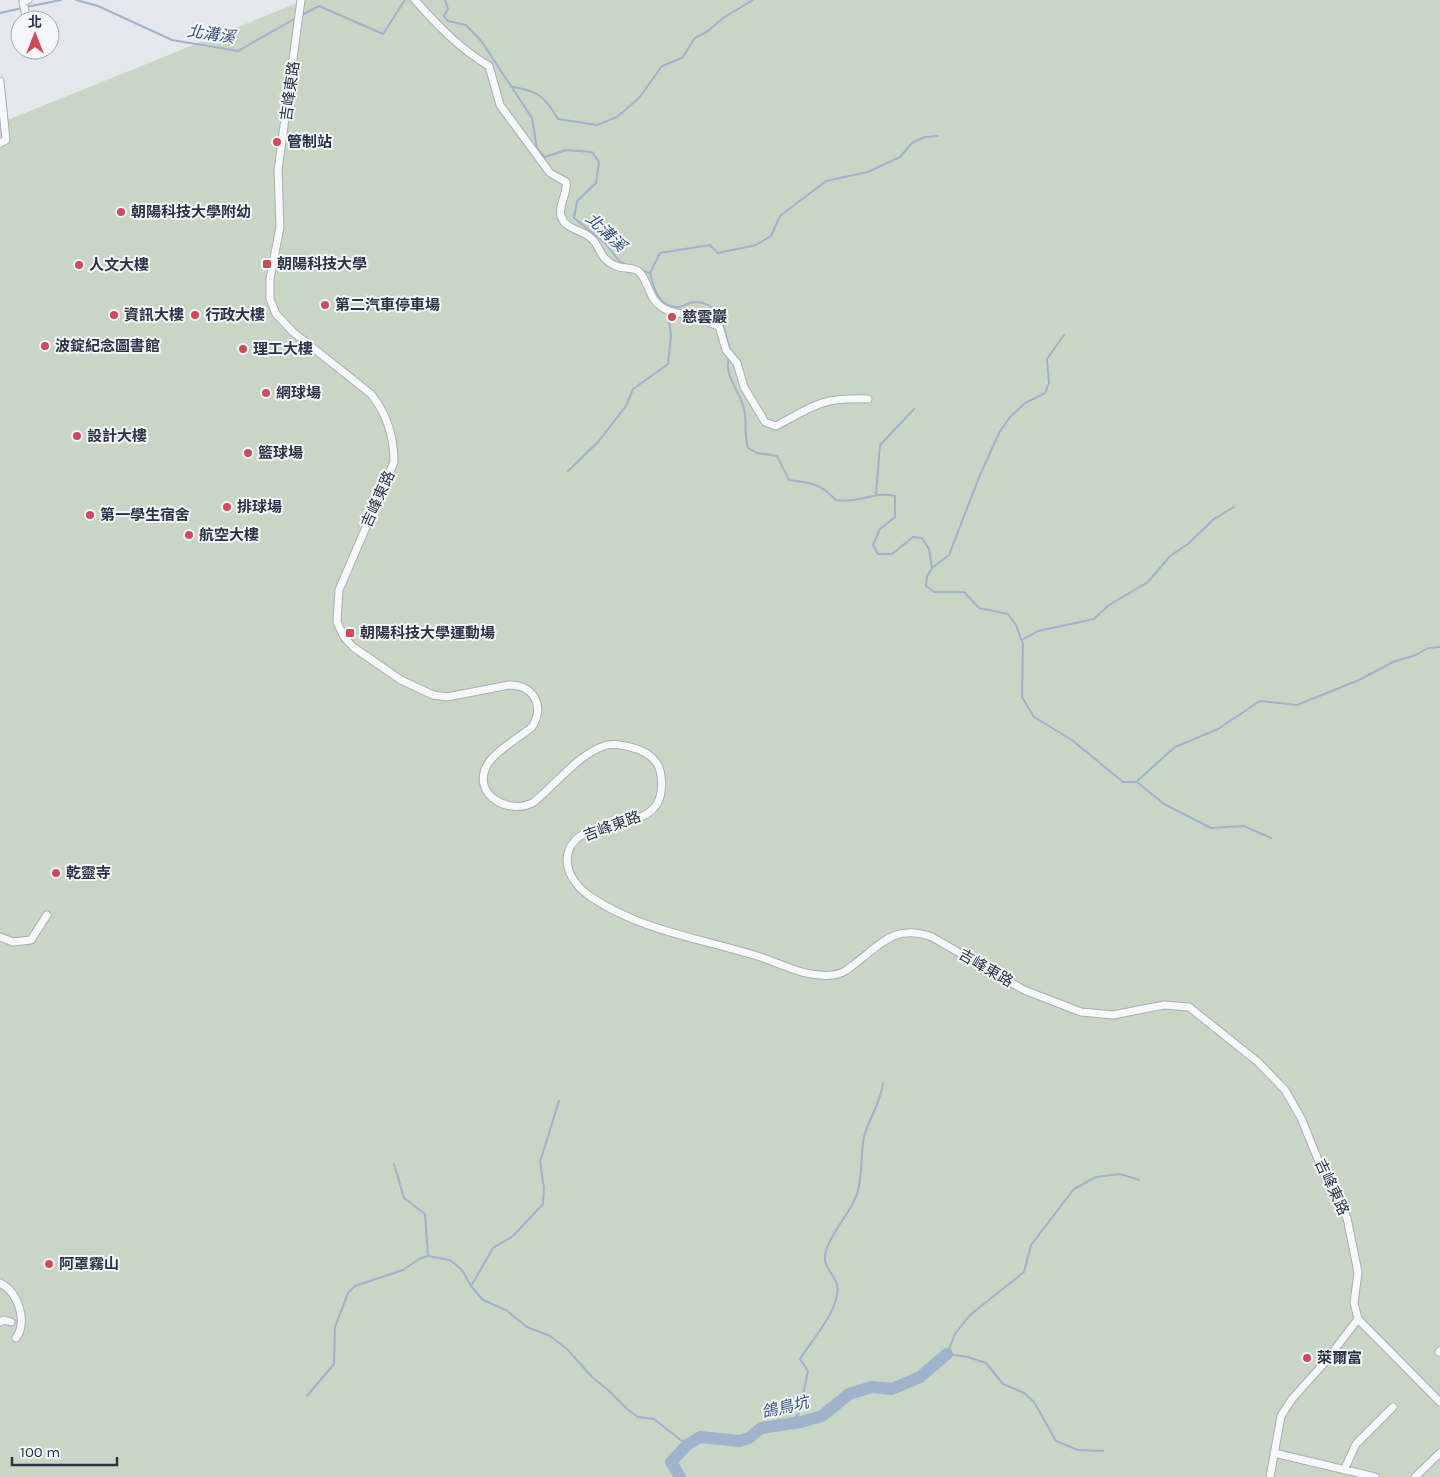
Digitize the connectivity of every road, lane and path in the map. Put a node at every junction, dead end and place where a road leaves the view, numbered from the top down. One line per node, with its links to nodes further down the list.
1 (302, 0): 9 (street, 吉峰東路)
2 (415, 0): 5 (street)
3 (0, 81): 4 (street)
4 (0, 143)
5 (868, 399)
6 (48, 915): 7 (street)
7 (0, 937)
8 (0, 1284): 12 (street)
9 (1358, 1319): 13 (street); 15 (street)
10 (0, 1322): 11 (street)
11 (11, 1322)
12 (16, 1338)
13 (1440, 1402)
14 (1393, 1407): 17 (street)
15 (1274, 1453): 17 (street); 18 (street)
16 (1440, 1453): 20 (street)
17 (1344, 1470): 19 (street)
18 (1270, 1477)
19 (1375, 1477)
20 (1415, 1477)

